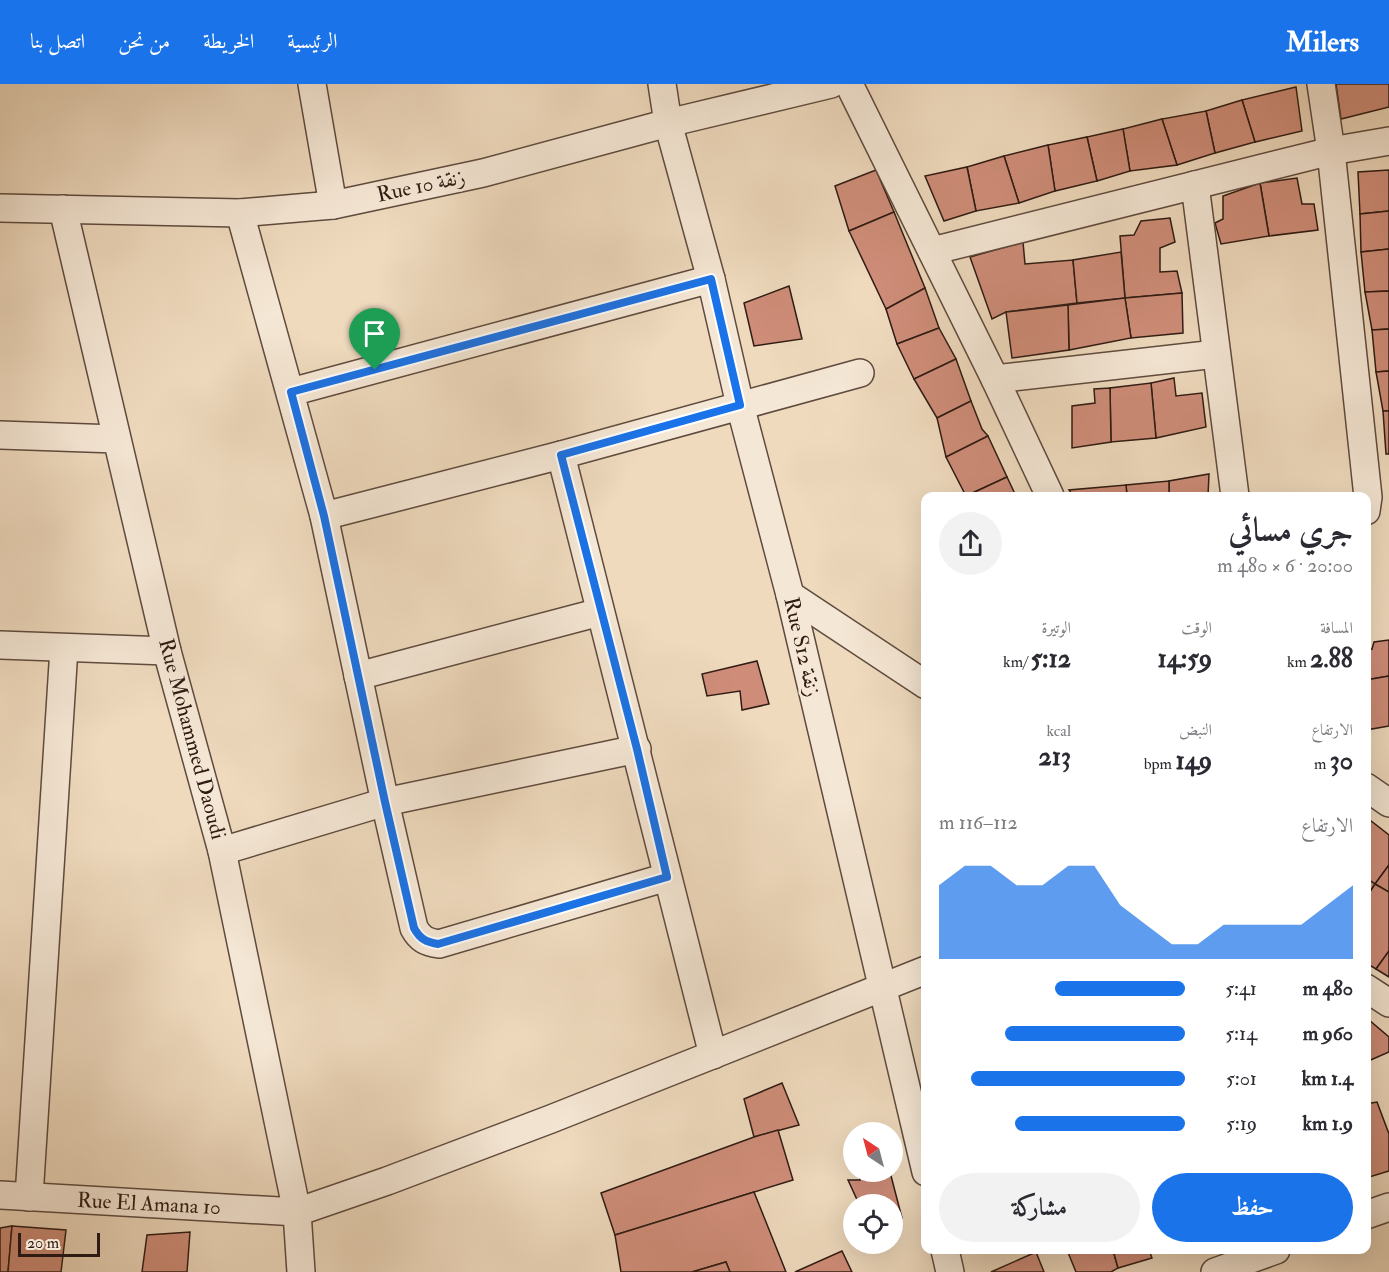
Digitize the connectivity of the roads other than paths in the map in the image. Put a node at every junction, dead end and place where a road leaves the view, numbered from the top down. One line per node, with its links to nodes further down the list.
1 (312, 84): 10 (street)
2 (662, 84): 6 (street, Rue S12 زنقة)
3 (831, 84): 6 (street, Rue 10 زنقة)
4 (849, 84): 14 (street)
5 (1322, 84): 8 (street)
6 (668, 123): 10 (street, Rue 10 زنقة); 15 (street, Rue S12 زنقة)
7 (1389, 141): 8 (street)
8 (1331, 151): 9 (street); 26 (street)
9 (1195, 185): 14 (street); 16 (street)
10 (333, 205): 13 (street, Rue 10 زنقة)
11 (0, 208): 12 (street, Rue 10 زنقة)
12 (63, 209): 13 (street, Rue 10 زنقة); 22 (street, Rue Mohammed Daoudi)
13 (240, 213): 19 (street)
14 (932, 251): 18 (street)
15 (711, 279): 19 (street); 20 (street, Rue S12 زنقة)
16 (1216, 354): 18 (street); 25 (street)
17 (860, 372): 20 (street)
18 (995, 380): 24 (street)
19 (291, 392): 27 (street)
20 (740, 405): 23 (street); 28 (street, Rue S12 زنقة)
21 (0, 435): 22 (street)
22 (116, 439): 32 (street, Rue Mohammed Daoudi)
23 (561, 455): 27 (street); 29 (street)
24 (1048, 492)
25 (1233, 492)
26 (1367, 492)
27 (324, 516): 33 (street)
28 (790, 595): 34 (street); 40 (street, Rue S12 زنقة)
29 (600, 612): 33 (street); 35 (street)
30 (0, 645): 31 (street)
31 (64, 648): 32 (street); 46 (street)
32 (167, 651): 37 (street, Rue Mohammed Daoudi)
33 (358, 676): 36 (street)
34 (921, 682)
35 (637, 749): 36 (street); 38 (street)
36 (385, 802): 37 (street); 38 (street)
37 (222, 851): 48 (street, Rue Mohammed Daoudi)
38 (667, 877): 43 (street)
39 (921, 972): 40 (street)
40 (883, 988): 43 (street); 44 (street, Rue S12 زنقة)
41 (1371, 991): 42 (street)
42 (1389, 1003)
43 (713, 1056): 48 (street)
44 (921, 1147)
45 (0, 1196): 46 (street, Rue El Amana 10)
46 (29, 1197): 48 (street, Rue El Amana 10)
47 (1389, 1207): 49 (street)
48 (297, 1212): 53 (street, Rue Mohammed Daoudi)
49 (1371, 1213)
50 (946, 1254): 54 (street)
51 (1266, 1254): 52 (street)
52 (1222, 1271)
53 (301, 1272)
54 (950, 1272)

